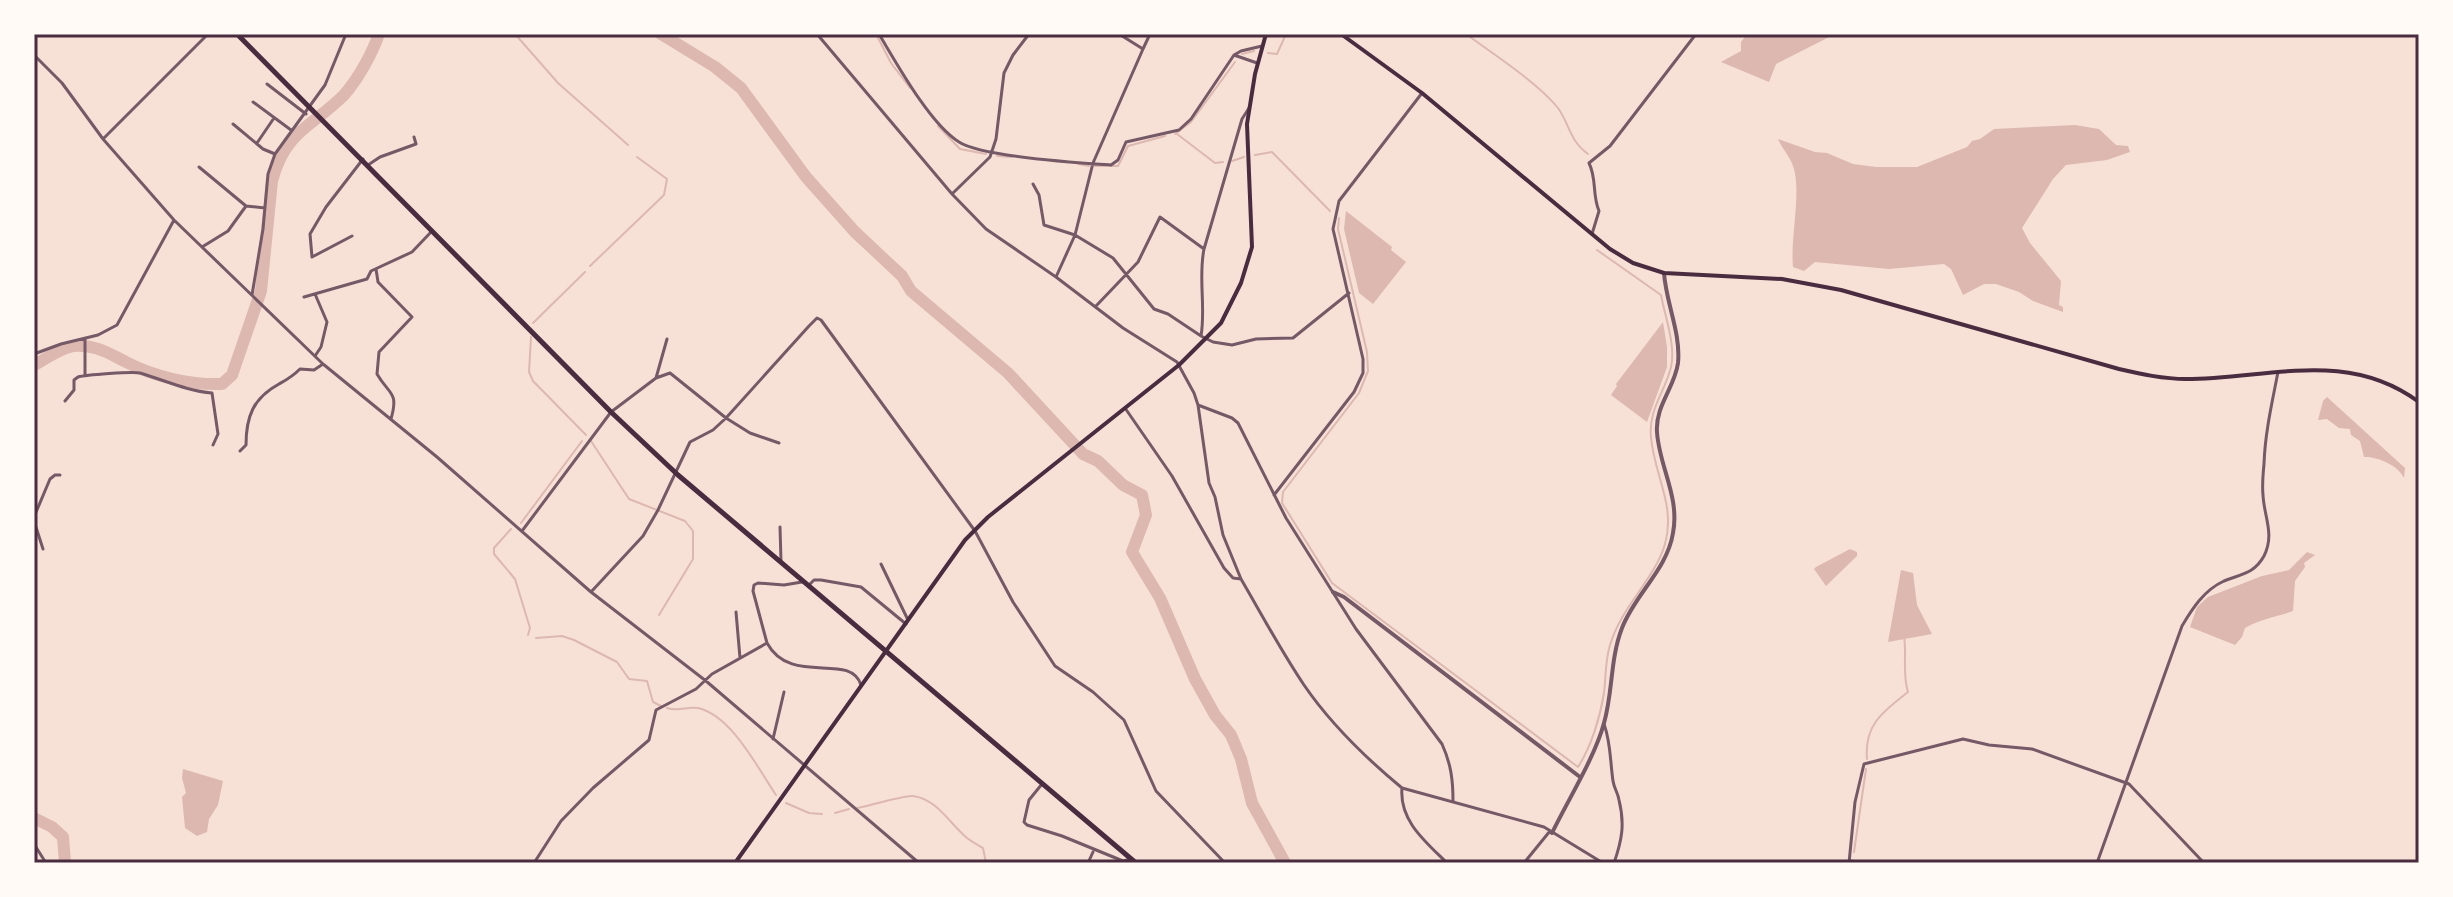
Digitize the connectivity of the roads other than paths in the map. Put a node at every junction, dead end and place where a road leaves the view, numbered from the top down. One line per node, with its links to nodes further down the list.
1 (208, 34): 27 (street)
2 (237, 34): 20 (highway)
3 (346, 34): 20 (street)
4 (818, 34): 36 (street)
5 (879, 34): 29 (street)
6 (1029, 34): 29 (street)
7 (1119, 34): 13 (street)
8 (1150, 34): 13 (street)
9 (1266, 34): 12 (main road)
10 (1341, 34): 18 (main road)
11 (1696, 34): 41 (street)
12 (1263, 46): 15 (street); 16 (main road)
13 (1143, 49): 32 (street)
14 (34, 55): 27 (street)
15 (1234, 55): 16 (street); 32 (street)
16 (1258, 63): 21 (main road)
17 (267, 84): 22 (street)
18 (1422, 93): 41 (main road); 50 (street)
19 (253, 102): 23 (street)
20 (311, 108): 22 (street); 31 (highway)
21 (1249, 108): 45 (street); 58 (main road)
22 (306, 114): 25 (street)
23 (274, 118): 25 (street); 28 (street)
24 (233, 124): 28 (street)
25 (291, 130): 30 (street)
26 (414, 137): 33 (street)
27 (103, 139): 39 (street)
28 (257, 143): 30 (street)
29 (993, 152): 32 (street); 36 (street)
30 (275, 154): 38 (street)
31 (363, 159): 33 (highway); 43 (street)
32 (1093, 163): 42 (street)
33 (368, 165): 40 (highway)
34 (199, 167): 37 (street)
35 (1033, 184): 42 (street)
36 (952, 194): 49 (street)
37 (246, 206): 38 (street); 44 (street)
38 (265, 208): 52 (street)
39 (174, 220): 44 (street); 56 (street)
40 (432, 231): 46 (street); 70 (highway)
41 (1592, 234): 47 (main road)
42 (1075, 235): 48 (street); 49 (street)
43 (352, 236)
44 (202, 247): 52 (street)
45 (1204, 249): 48 (street); 55 (street)
46 (376, 269): 51 (street); 72 (street)
47 (1664, 273): 63 (main road); 98 (street)
48 (1127, 275): 54 (street); 55 (street)
49 (1056, 277): 54 (street)
50 (1349, 293): 58 (street); 78 (street)
51 (315, 294): 53 (street); 60 (street)
52 (252, 295): 60 (street)
53 (304, 297)
54 (1096, 306): 62 (street)
55 (1201, 336): 58 (street)
56 (85, 339): 59 (street); 64 (street)
57 (667, 339): 65 (street)
58 (1208, 339): 62 (main road)
59 (34, 354)
60 (315, 356): 61 (street)
61 (323, 364): 72 (street); 75 (street)
62 (1179, 365): 68 (street); 69 (main road)
63 (2278, 372): 67 (main road); 102 (street)
64 (85, 375): 66 (street); 74 (street)
65 (656, 378): 70 (street); 71 (street)
66 (65, 401)
67 (2419, 402)
68 (1198, 405): 78 (street); 86 (street)
69 (1125, 408): 81 (main road); 86 (street)
70 (611, 412): 76 (highway); 82 (street)
71 (726, 418): 73 (street); 76 (street); 81 (street)
72 (391, 419): 82 (street)
73 (779, 443)
74 (213, 445)
75 (240, 451)
76 (674, 472): 85 (highway); 88 (street)
77 (60, 475): 79 (street)
78 (1274, 495): 89 (street)
79 (34, 519): 83 (street)
80 (780, 527): 85 (street)
81 (975, 531): 91 (main road); 116 (street)
82 (521, 532): 88 (street)
83 (43, 549)
84 (881, 564): 91 (street)
85 (781, 565): 87 (highway)
86 (1241, 579): 104 (street)
87 (804, 584): 91 (street); 92 (street); 93 (highway)
88 (591, 592): 95 (street)
89 (1333, 592): 101 (street); 105 (street)
90 (736, 612): 94 (street)
91 (907, 622): 93 (main road)
92 (767, 643): 94 (street); 96 (street)
93 (886, 652): 96 (main road); 103 (highway)
94 (740, 658): 95 (street)
95 (706, 681): 99 (street); 112 (street)
96 (861, 687): 100 (main road)
97 (784, 692): 99 (street)
98 (1604, 724): 101 (street); 120 (street)
99 (773, 739): 100 (street)
100 (805, 766): 113 (main road); 114 (street)
101 (1580, 777): 106 (street)
102 (2125, 781): 110 (street); 122 (street); 123 (street)
103 (1042, 784): 108 (street); 109 (highway)
104 (1402, 788): 105 (street); 117 (street)
105 (1453, 801): 106 (street)
106 (1551, 832): 118 (street); 119 (street)
107 (34, 844): 111 (street)
108 (1093, 850): 109 (street); 115 (street)
109 (1133, 861)
110 (1849, 862): 121 (street)
111 (46, 863)
112 (534, 863)
113 (735, 863)
114 (919, 863)
115 (1088, 863)
116 (1225, 863)
117 (1447, 863)
118 (1524, 863)
119 (1603, 863)
120 (1614, 863)
121 (1872, 863)
122 (2097, 863)
123 (2204, 863)

